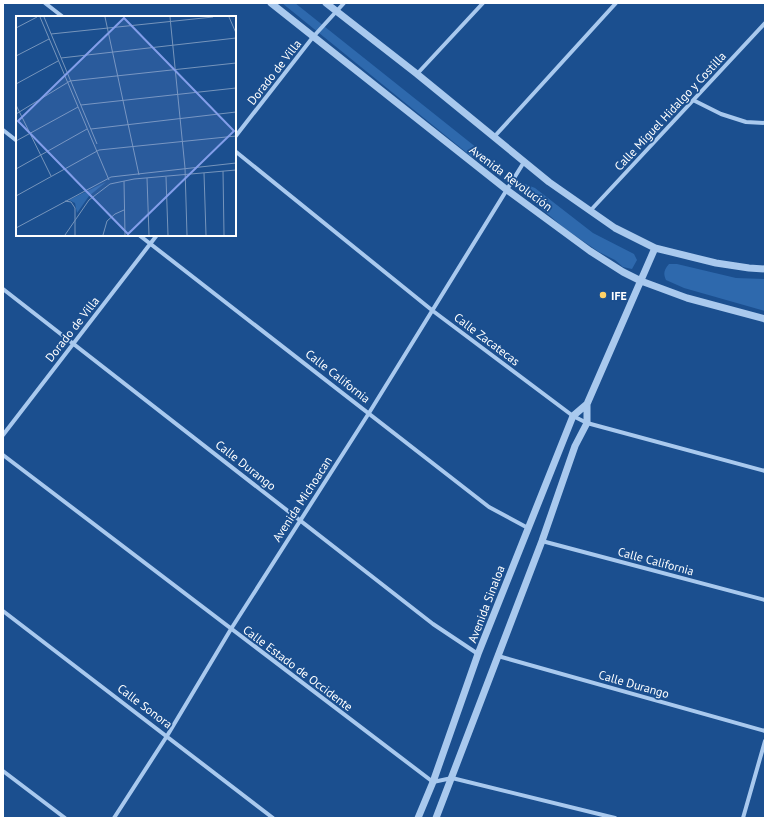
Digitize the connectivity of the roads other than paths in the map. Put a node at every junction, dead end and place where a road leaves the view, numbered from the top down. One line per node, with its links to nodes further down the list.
1 (45, 3): 8 (street)
2 (271, 3): 10 (street, Avenida Revolución)
3 (326, 3): 7 (street, Avenida Revolución)
4 (344, 3): 7 (street, Dorado de Villa)
5 (483, 3): 11 (street)
6 (616, 3): 16 (street)
7 (336, 11): 10 (street, Dorado de Villa); 11 (street, Avenida Revolución)
8 (62, 16)
9 (765, 24): 12 (street, Calle Miguel Hidalgo y Costilla); 21 (street)
10 (313, 37): 15 (street, Dorado de Villa); 20 (street, Avenida Revolución)
11 (417, 74): 16 (street, Avenida Revolución)
12 (695, 101): 13 (street); 21 (street, Calle Miguel Hidalgo y Costilla)
13 (765, 123)
14 (3, 130): 17 (street)
15 (236, 136)
16 (494, 137): 19 (street, Avenida Revolución)
17 (16, 140)
18 (236, 153): 29 (street, Calle Zacatecas)
19 (524, 162): 20 (street, Avenida Michoacan); 21 (street, Avenida Revolución)
20 (507, 190): 27 (street, Avenida Revolución); 29 (street, Avenida Michoacan)
21 (590, 211): 25 (street, Avenida Revolución)
22 (140, 236): 24 (street, Calle California)
23 (156, 236): 24 (street, Dorado de Villa)
24 (150, 244): 31 (street, Dorado de Villa); 33 (street, Calle California)
25 (655, 248): 26 (street, Avenida Revolución); 27 (street, Avenida Sinaloa)
26 (765, 269)
27 (641, 281): 30 (street, Avenida Revolución); 32 (street, Avenida Sinaloa)
28 (3, 289): 31 (street, Calle Durango)
29 (433, 310): 33 (street, Avenida Michoacan); 34 (street, Calle Zacatecas)
30 (765, 319)
31 (73, 344): 36 (street, Dorado de Villa); 39 (street, Calle Durango)
32 (587, 404): 34 (street, Avenida Sinaloa); 35 (street, Avenida Sinaloa)
33 (369, 413): 39 (street, Avenida Michoacan); 40 (street, Calle California)
34 (573, 416): 35 (street, Calle Zacatecas); 40 (street, Avenida Sinaloa)
35 (587, 423): 38 (street, Calle Zacatecas); 41 (street, Avenida Sinaloa)
36 (3, 435)
37 (3, 455): 44 (street, Calle Estado de Occidente)
38 (765, 471)
39 (300, 520): 44 (street, Avenida Michoacan); 45 (street, Calle Durango)
40 (528, 528): 45 (street, Avenida Sinaloa)
41 (542, 541): 42 (street, Calle California); 46 (street, Avenida Sinaloa)
42 (765, 600)
43 (3, 611): 48 (street, Calle Sonora)
44 (231, 629): 48 (street, Avenida Michoacan); 52 (street, Calle Estado de Occidente)
45 (478, 654): 52 (street, Avenida Sinaloa)
46 (498, 656): 47 (street, Calle Durango); 51 (street, Avenida Sinaloa)
47 (765, 732)
48 (167, 736): 54 (street, Avenida Michoacan); 55 (street, Calle Sonora)
49 (765, 741): 59 (street)
50 (3, 771): 53 (street)
51 (452, 778): 52 (street); 57 (street, Avenida Sinaloa); 58 (street)
52 (432, 782): 56 (street, Avenida Sinaloa)
53 (65, 818)
54 (114, 818)
55 (273, 818)
56 (418, 818)
57 (436, 818)
58 (615, 818)
59 (743, 818)

